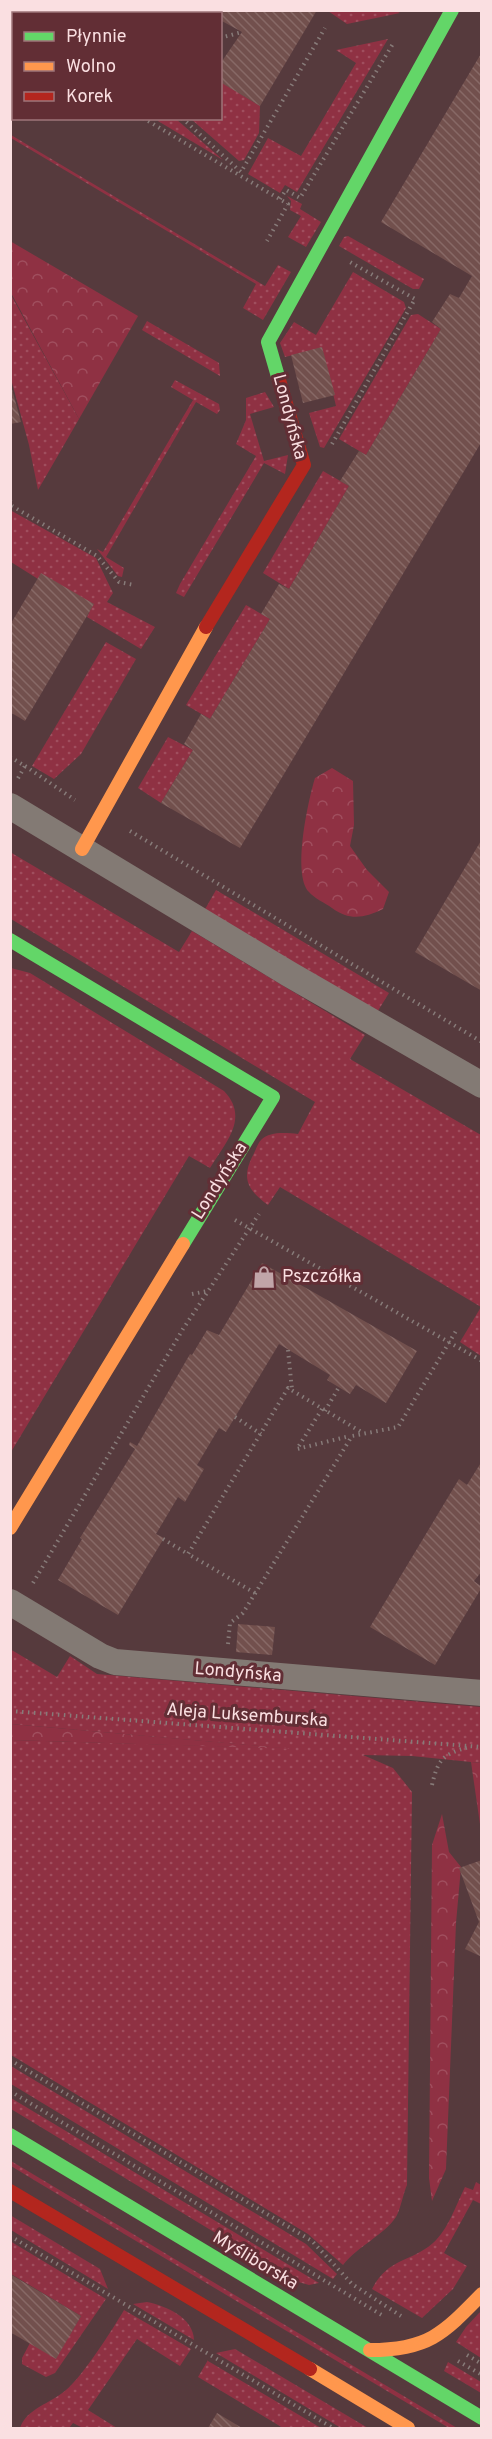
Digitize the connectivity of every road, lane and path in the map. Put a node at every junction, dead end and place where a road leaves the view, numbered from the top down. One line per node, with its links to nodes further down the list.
1 (452, 10): 16 (street, Londyńska)
2 (325, 28): 7 (path)
3 (242, 32): 4 (path)
4 (222, 37)
5 (151, 120): 7 (path)
6 (184, 120): 7 (path)
7 (240, 174): 9 (path)
8 (295, 195): 9 (path)
9 (280, 199): 10 (path)
10 (267, 241)
11 (10, 500): 12 (path)
12 (134, 585)
13 (10, 757): 14 (path)
14 (13, 794): 16 (street)
15 (124, 828): 18 (path)
16 (82, 849): 19 (street)
17 (10, 940): 20 (street, Londyńska)
18 (482, 1042)
19 (482, 1085)
20 (206, 1204): 22 (path); 34 (street, Londyńska)
21 (260, 1214): 22 (path)
22 (251, 1229): 24 (path); 38 (path)
23 (456, 1331): 24 (path)
24 (449, 1343): 26 (path); 31 (path)
25 (288, 1350): 28 (path)
26 (482, 1361)
27 (339, 1387): 29 (path)
28 (292, 1391): 29 (path); 32 (path)
29 (323, 1410): 31 (path); 33 (path)
30 (235, 1418): 32 (path)
31 (363, 1433): 33 (path)
32 (261, 1434): 36 (path)
33 (351, 1436): 37 (path)
34 (10, 1528)
35 (163, 1539): 36 (path)
36 (188, 1554): 37 (path)
37 (255, 1593): 39 (path)
38 (20, 1595): 39 (street, Londyńska)
39 (226, 1672): 40 (street, Londyńska)
40 (482, 1693)
41 (10, 1711): 42 (path, Aleja Luksemburska)
42 (473, 1746): 43 (path, Aleja Luksemburska); 44 (path)
43 (482, 1747)
44 (432, 1785)
45 (10, 2060): 51 (path)
46 (10, 2091): 51 (path)
47 (10, 2135): 52 (street, Myśliborska)
48 (10, 2191): 57 (street)
49 (10, 2236): 56 (path)
50 (482, 2294): 51 (street)
51 (433, 2340): 52 (street); 53 (path); 54 (path)
52 (370, 2350): 55 (street, Myśliborska)
53 (482, 2364)
54 (482, 2375)
55 (482, 2418)
56 (333, 2428)
57 (408, 2428)

